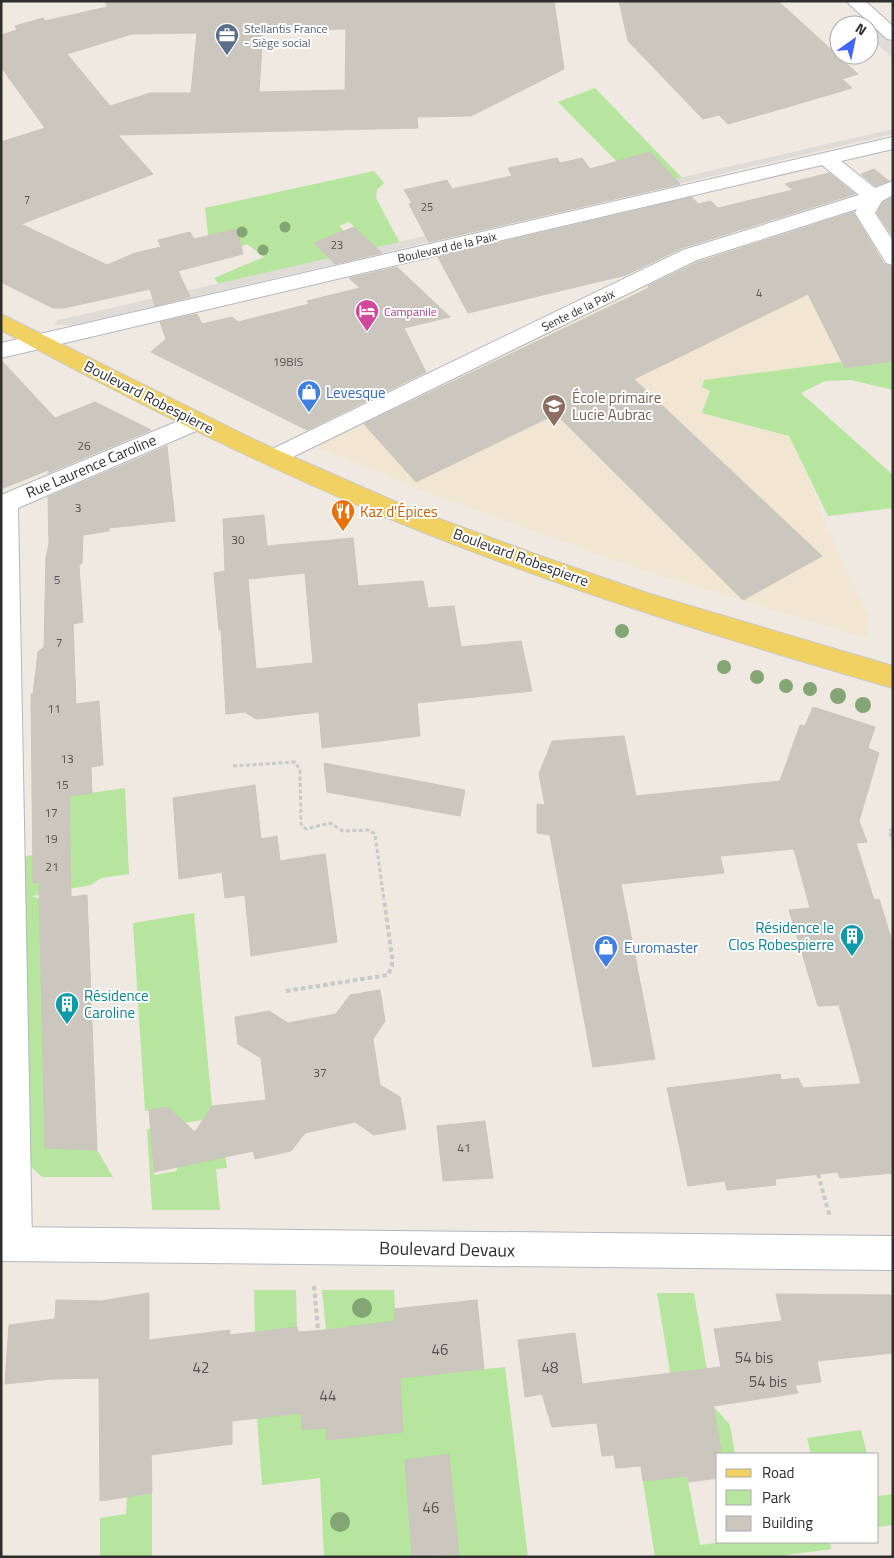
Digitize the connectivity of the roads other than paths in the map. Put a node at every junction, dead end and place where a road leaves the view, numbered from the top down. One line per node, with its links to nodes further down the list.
1 (854, 1): 2 (street)
2 (893, 35)
3 (893, 143): 4 (street, Boulevard de la Paix)
4 (826, 159): 6 (street); 9 (street, Boulevard de la Paix)
5 (893, 187): 6 (street, Sente de la Paix)
6 (874, 197): 7 (street); 12 (street, Sente de la Paix)
7 (893, 258)
8 (1, 321): 9 (main road, Boulevard Robespierre)
9 (40, 341): 10 (street, Boulevard de la Paix); 11 (main road, Boulevard Robespierre)
10 (1, 351)
11 (195, 422): 12 (main road, Boulevard Robespierre); 14 (street, Rue Laurence Caroline)
12 (274, 458): 13 (main road, Boulevard Robespierre)
13 (893, 678)
14 (8, 1244): 15 (street, Boulevard Devaux)
15 (893, 1253)

